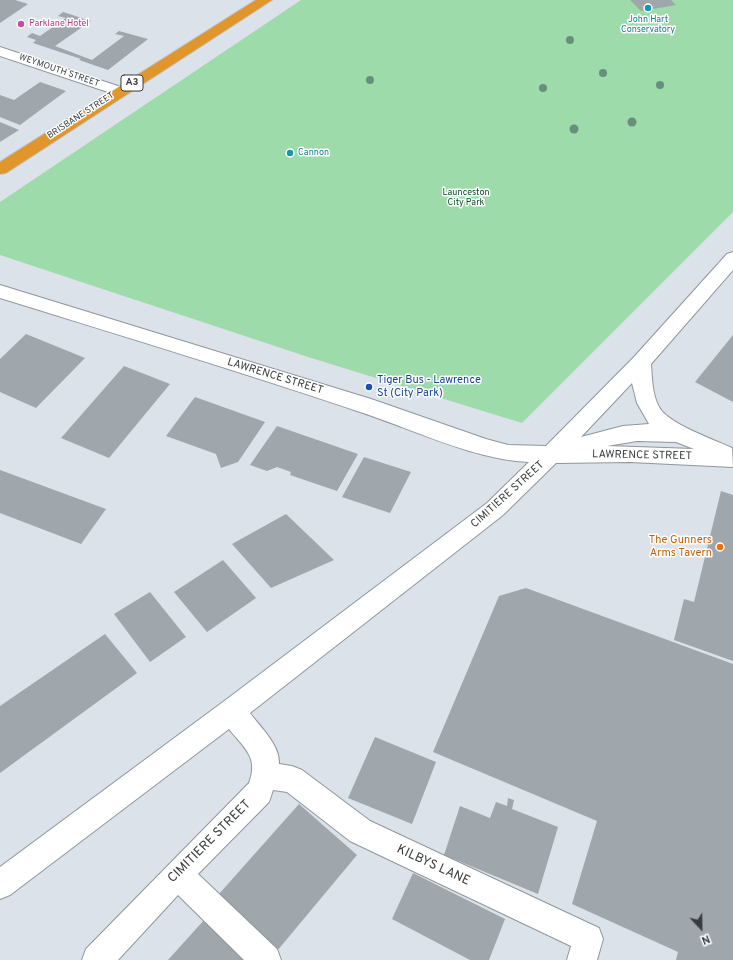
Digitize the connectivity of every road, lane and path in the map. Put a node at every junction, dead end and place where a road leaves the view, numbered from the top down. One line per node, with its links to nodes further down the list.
1 (265, 0): 3 (highway, BRISBANE STREET / A3)
2 (0, 51): 3 (street, WEYMOUTH STREET)
3 (119, 91): 4 (highway, BRISBANE STREET / A3)
4 (0, 169)
5 (733, 258): 7 (street, CIMITIERE STREET)
6 (0, 291): 9 (street, LAWRENCE STREET)
7 (641, 362): 8 (street); 9 (street, CIMITIERE STREET)
8 (680, 434): 9 (street, LAWRENCE STREET); 10 (street, LAWRENCE STREET)
9 (551, 455): 10 (street, LAWRENCE STREET); 11 (street, CIMITIERE STREET)
10 (733, 459)
11 (232, 711): 12 (street, CIMITIERE STREET); 14 (street, CIMITIERE STREET)
12 (265, 776): 13 (street, CIMITIERE STREET); 17 (street, KILBYS LANE)
13 (178, 874): 15 (street, CIMITIERE STREET); 16 (street)
14 (0, 886)
15 (97, 960)
16 (266, 960)
17 (582, 960)

